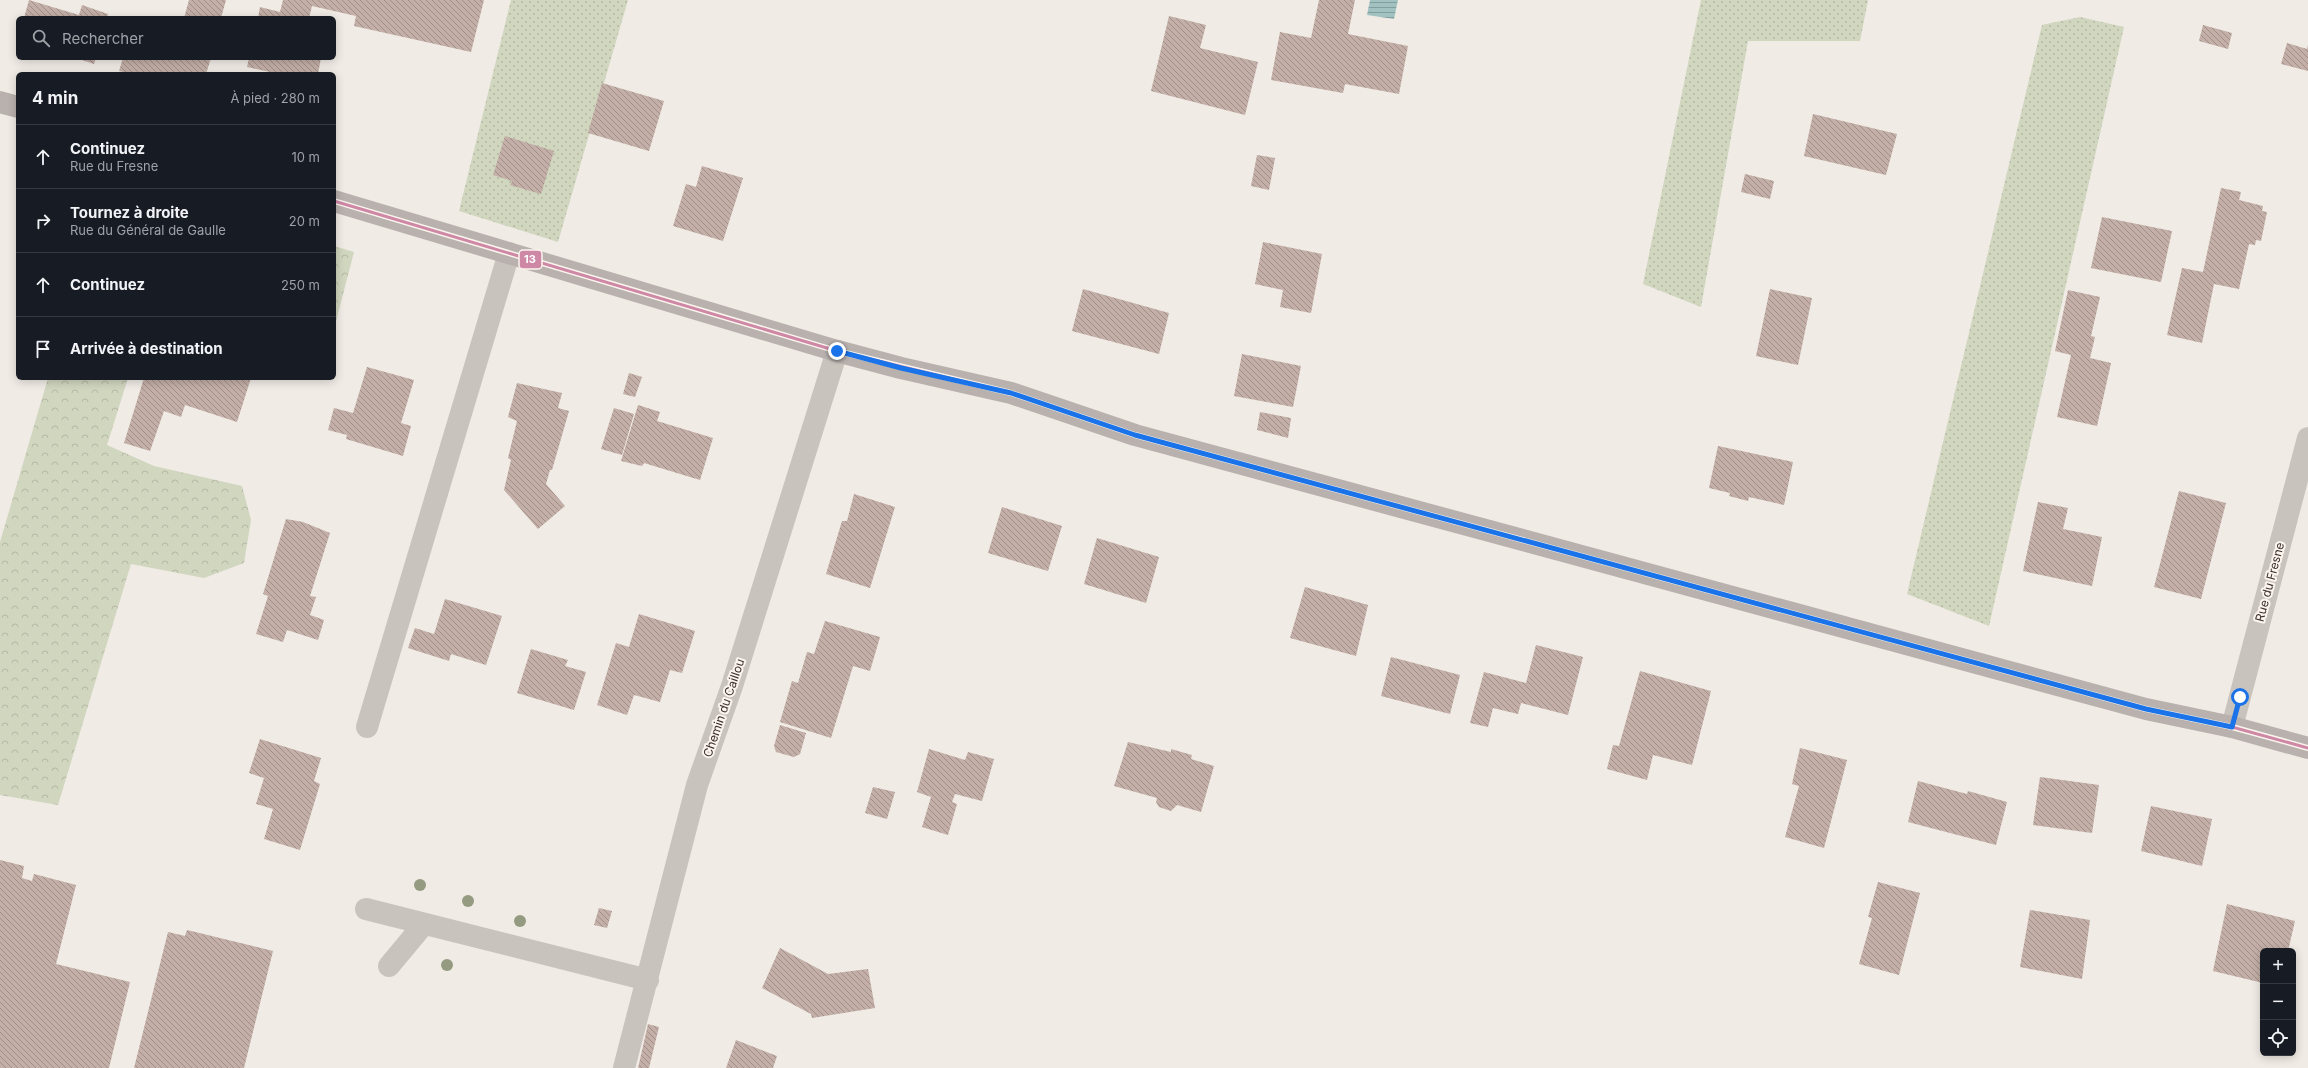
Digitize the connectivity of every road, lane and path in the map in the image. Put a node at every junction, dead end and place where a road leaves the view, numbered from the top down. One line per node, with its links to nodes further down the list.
1 (0, 102): 2 (main road)
2 (16, 106)
3 (336, 202): 4 (main road)
4 (509, 253): 5 (main road); 7 (street)
5 (837, 351): 8 (main road); 13 (street, Chemin du Caillou)
6 (2308, 438): 8 (street, Rue du Fresne)
7 (367, 727)
8 (2232, 727): 9 (main road)
9 (2308, 748)
10 (366, 909): 11 (street)
11 (424, 924): 12 (street); 13 (street)
12 (388, 966)
13 (648, 980): 14 (street, Chemin du Caillou)
14 (624, 1068)

